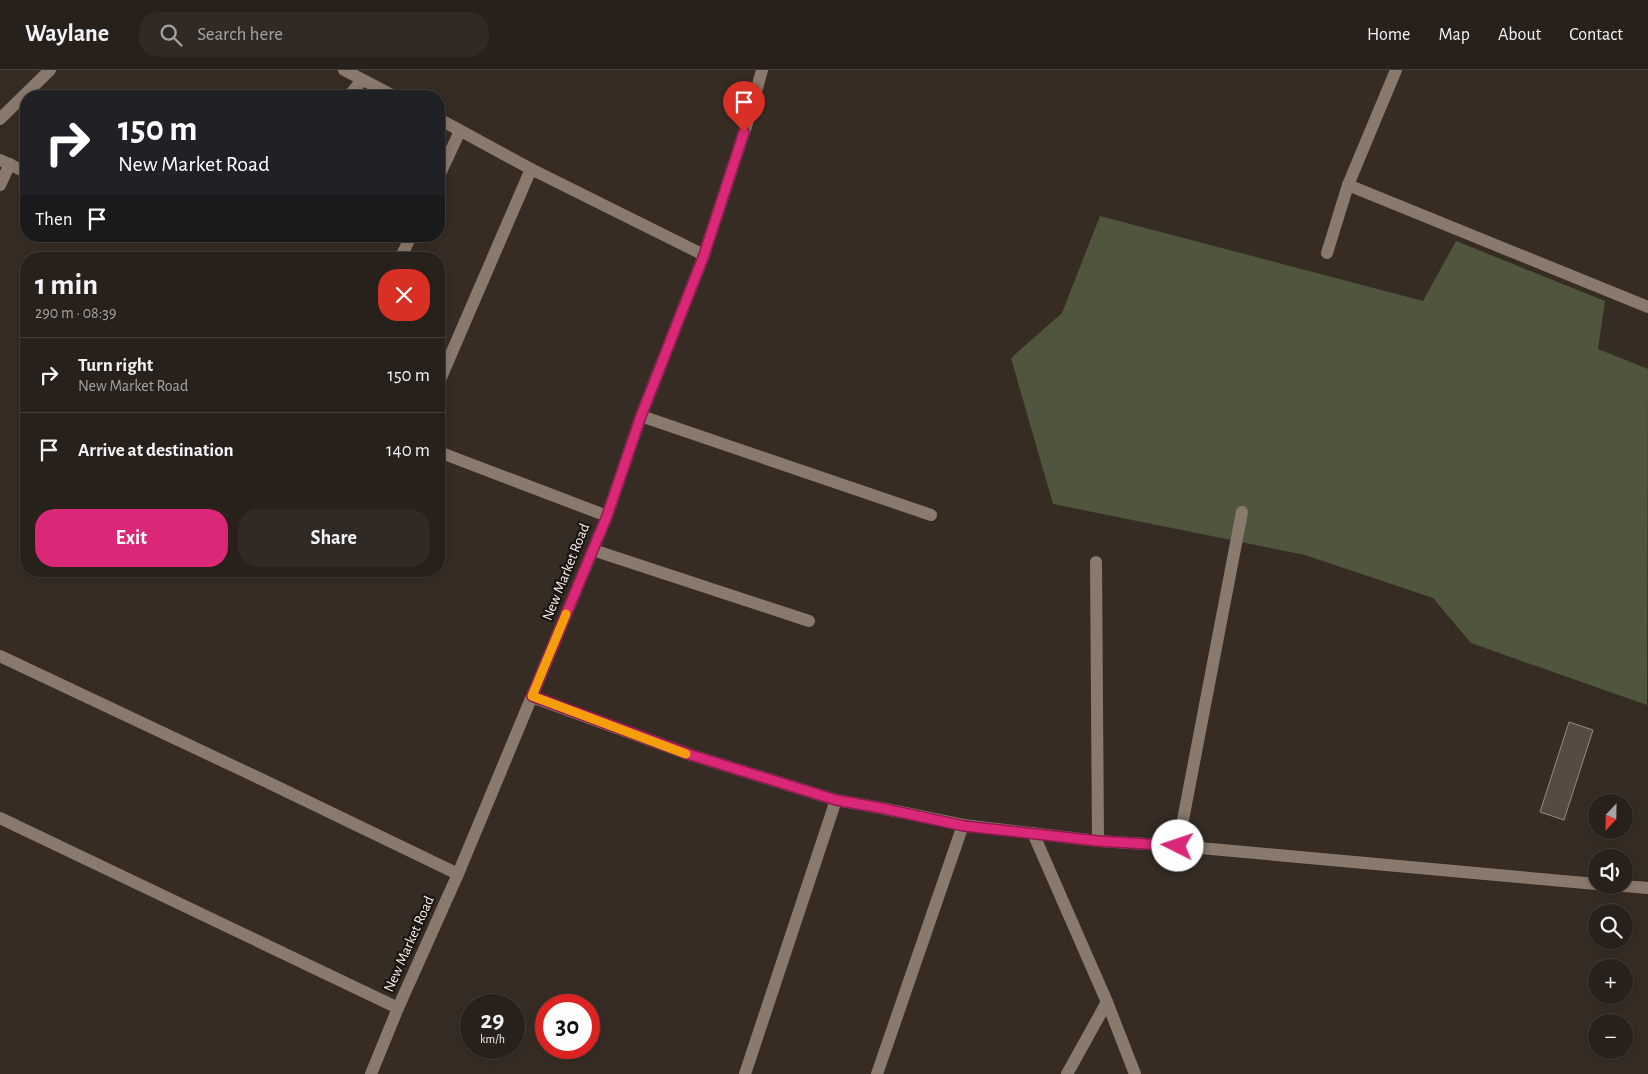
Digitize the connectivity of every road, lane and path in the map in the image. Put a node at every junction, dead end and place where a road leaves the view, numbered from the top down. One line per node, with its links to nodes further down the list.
1 (50, 70): 6 (street)
2 (344, 70): 5 (street)
3 (762, 70): 20 (street, New Market Road)
4 (1396, 70): 18 (street)
5 (362, 80): 7 (street); 8 (street)
6 (30, 90)
7 (354, 90)
8 (382, 90)
9 (20, 99): 10 (street)
10 (0, 119)
11 (445, 123): 12 (street)
12 (460, 130): 14 (street); 15 (street)
13 (5, 162): 16 (street); 17 (street)
14 (445, 163)
15 (531, 168): 20 (street); 22 (street)
16 (20, 169)
17 (0, 185)
18 (1348, 185): 19 (street); 21 (street)
19 (1327, 254)
20 (704, 255): 23 (street, New Market Road)
21 (1648, 307)
22 (445, 368)
23 (641, 416): 26 (street); 27 (street, New Market Road)
24 (445, 454): 27 (street)
25 (1242, 512): 38 (street)
26 (931, 515)
27 (607, 516): 28 (street, New Market Road)
28 (594, 550): 30 (street); 32 (street, New Market Road)
29 (1096, 562): 37 (street)
30 (809, 621)
31 (0, 656): 39 (street)
32 (532, 696): 33 (street); 39 (street, New Market Road)
33 (836, 800): 35 (street); 46 (street)
34 (0, 818): 44 (street)
35 (964, 826): 36 (street); 47 (street)
36 (1033, 833): 37 (street); 43 (street)
37 (1098, 841): 38 (street)
38 (1178, 846): 40 (street)
39 (458, 874): 44 (street, New Market Road)
40 (1588, 883)
41 (1633, 887): 42 (street)
42 (1648, 888)
43 (1107, 1002): 48 (street); 49 (street)
44 (398, 1008): 45 (street, New Market Road)
45 (370, 1074)
46 (745, 1074)
47 (876, 1074)
48 (1067, 1074)
49 (1135, 1074)

